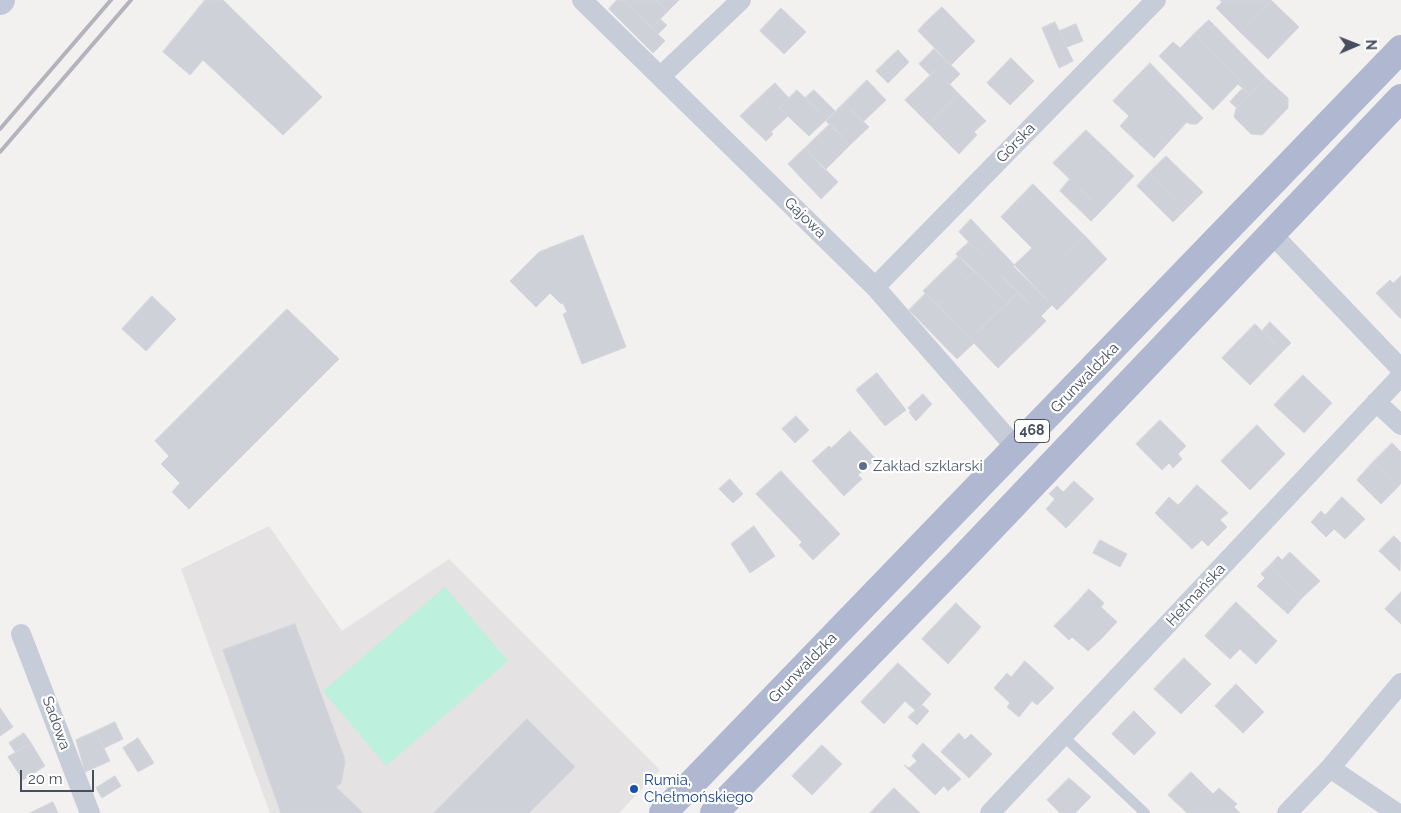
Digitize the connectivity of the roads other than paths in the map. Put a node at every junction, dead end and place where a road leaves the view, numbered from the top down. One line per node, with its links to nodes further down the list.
1 (582, 0): 5 (street, Gajowa)
2 (741, 0): 5 (street)
3 (1156, 0): 8 (street, Górska)
4 (1401, 48): 13 (main road, Grunwaldzka / 468)
5 (661, 76): 8 (street, Gajowa)
6 (1401, 98): 7 (main road, 468)
7 (1271, 233): 9 (street); 20 (main road, 468)
8 (876, 287): 13 (street, Gajowa)
9 (1401, 370)
10 (1401, 376): 11 (street, Hetmańska)
11 (1376, 402): 12 (street); 16 (street, Hetmańska)
12 (1401, 425)
13 (1016, 448): 19 (main road, Grunwaldzka / 468)
14 (21, 634): 18 (street, Sadowa)
15 (1401, 683): 17 (street)
16 (1063, 736): 21 (street, Hetmańska); 22 (lane)
17 (1330, 768): 23 (street); 24 (street)
18 (90, 813)
19 (663, 813)
20 (714, 813)
21 (990, 813)
22 (1145, 813)
23 (1287, 813)
24 (1397, 813)

